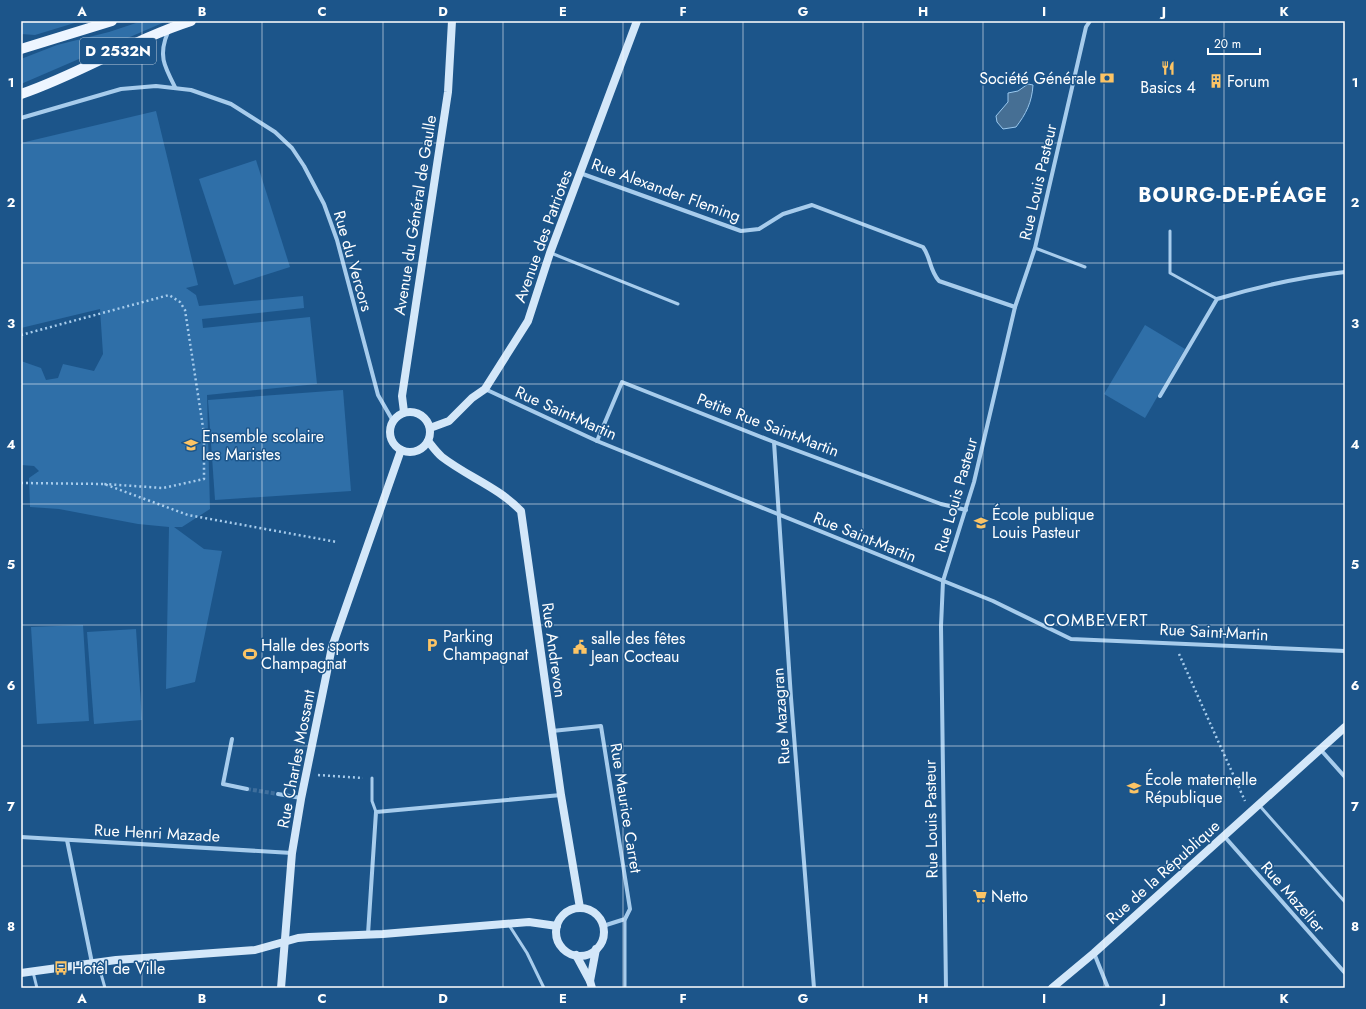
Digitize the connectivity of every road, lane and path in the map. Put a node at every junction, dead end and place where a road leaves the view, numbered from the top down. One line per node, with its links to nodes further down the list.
1 (112, 21): 7 (main road, D 2532N)
2 (191, 21): 6 (main road, D 2532N)
3 (452, 21): 25 (street, Avenue du Général de Gaulle)
4 (637, 21): 13 (street, Avenue des Patriotes)
5 (1090, 21): 15 (street, Rue Louis Pasteur)
6 (169, 29): 8 (main road, D 2532N); 9 (street)
7 (21, 49)
8 (47, 85): 10 (main road); 11 (main road, D 2532N)
9 (176, 87): 12 (street, Rue du Vercors); 26 (street, Rue du Vercors)
10 (21, 94)
11 (21, 101)
12 (21, 118)
13 (580, 173): 16 (street, Avenue des Patriotes); 21 (street, Rue Alexander Fleming)
14 (1170, 231): 19 (lane)
15 (1035, 248): 17 (lane); 21 (street, Rue Louis Pasteur)
16 (550, 252): 20 (lane); 23 (street, Avenue des Patriotes)
17 (1085, 267)
18 (1345, 272): 19 (street)
19 (1218, 299): 24 (street)
20 (678, 304)
21 (1015, 307): 34 (street, Rue Louis Pasteur)
22 (21, 335): 33 (path)
23 (485, 389): 27 (street, Avenue des Patriotes); 28 (street, Rue Saint-Martin)
24 (1160, 396)
25 (404, 412): 26 (street); 27 (street)
26 (393, 421): 31 (street)
27 (430, 428): 29 (street)
28 (597, 440): 30 (street, Petite Rue Saint-Martin); 35 (street, Rue Saint-Martin)
29 (428, 441): 31 (street); 41 (street, Rue Andrevon)
30 (774, 442): 34 (street, Petite Rue Saint-Martin); 35 (street, Rue Mazagran)
31 (401, 450): 44 (street, Rue Charles Mossant)
32 (21, 483): 33 (path)
33 (104, 484): 36 (path)
34 (966, 510): 37 (street, Rue Louis Pasteur)
35 (779, 515): 37 (street, Rue Saint-Martin); 79 (street, Rue Mazagran)
36 (336, 542)
37 (943, 581): 38 (street, Rue Saint-Martin); 80 (street, Rue Louis Pasteur)
38 (1174, 642): 39 (street, Rue Saint-Martin); 53 (path)
39 (1345, 651)
40 (1345, 727): 43 (street, Rue de la République)
41 (552, 731): 49 (street, Rue Andrevon); 60 (street, Rue Maurice Carret)
42 (232, 739): 47 (street)
43 (1320, 748): 45 (street); 51 (street, Rue de la République)
44 (306, 774): 46 (path); 50 (street, Rue Charles Mossant)
45 (1345, 777)
46 (372, 778): 52 (lane)
47 (247, 788)
48 (278, 794): 50 (street)
49 (561, 795): 52 (street); 59 (street, Rue Andrevon)
50 (301, 798): 57 (street, Rue Charles Mossant)
51 (1259, 805): 53 (street, Rue de la République); 58 (lane)
52 (376, 812): 64 (street)
53 (1250, 812): 54 (street, Rue de la République)
54 (1224, 836): 67 (street, Rue de la République); 72 (street, Rue Mazelier)
55 (21, 837): 56 (street, Rue Henri Mazade)
56 (67, 840): 57 (street, Rue Henri Mazade); 69 (street)
57 (292, 853): 65 (street, Rue Charles Mossant)
58 (1345, 902)
59 (580, 908): 62 (street); 63 (street)
60 (625, 919): 63 (street); 78 (lane)
61 (508, 923): 62 (street); 64 (street); 77 (lane)
62 (557, 926): 68 (street)
63 (603, 926): 66 (street)
64 (368, 934): 65 (street)
65 (285, 943): 69 (street); 76 (street, Rue Charles Mossant)
66 (596, 949): 68 (street); 73 (street)
67 (1094, 953): 81 (street, Rue de la République); 82 (street)
68 (576, 955): 73 (street)
69 (95, 963): 70 (street); 75 (lane)
70 (33, 972): 71 (street); 74 (lane)
71 (21, 973)
72 (1345, 974)
73 (591, 984)
74 (37, 988)
75 (104, 988)
76 (281, 988)
77 (544, 988)
78 (626, 988)
79 (814, 988)
80 (946, 988)
81 (1052, 988)
82 (1108, 988)

